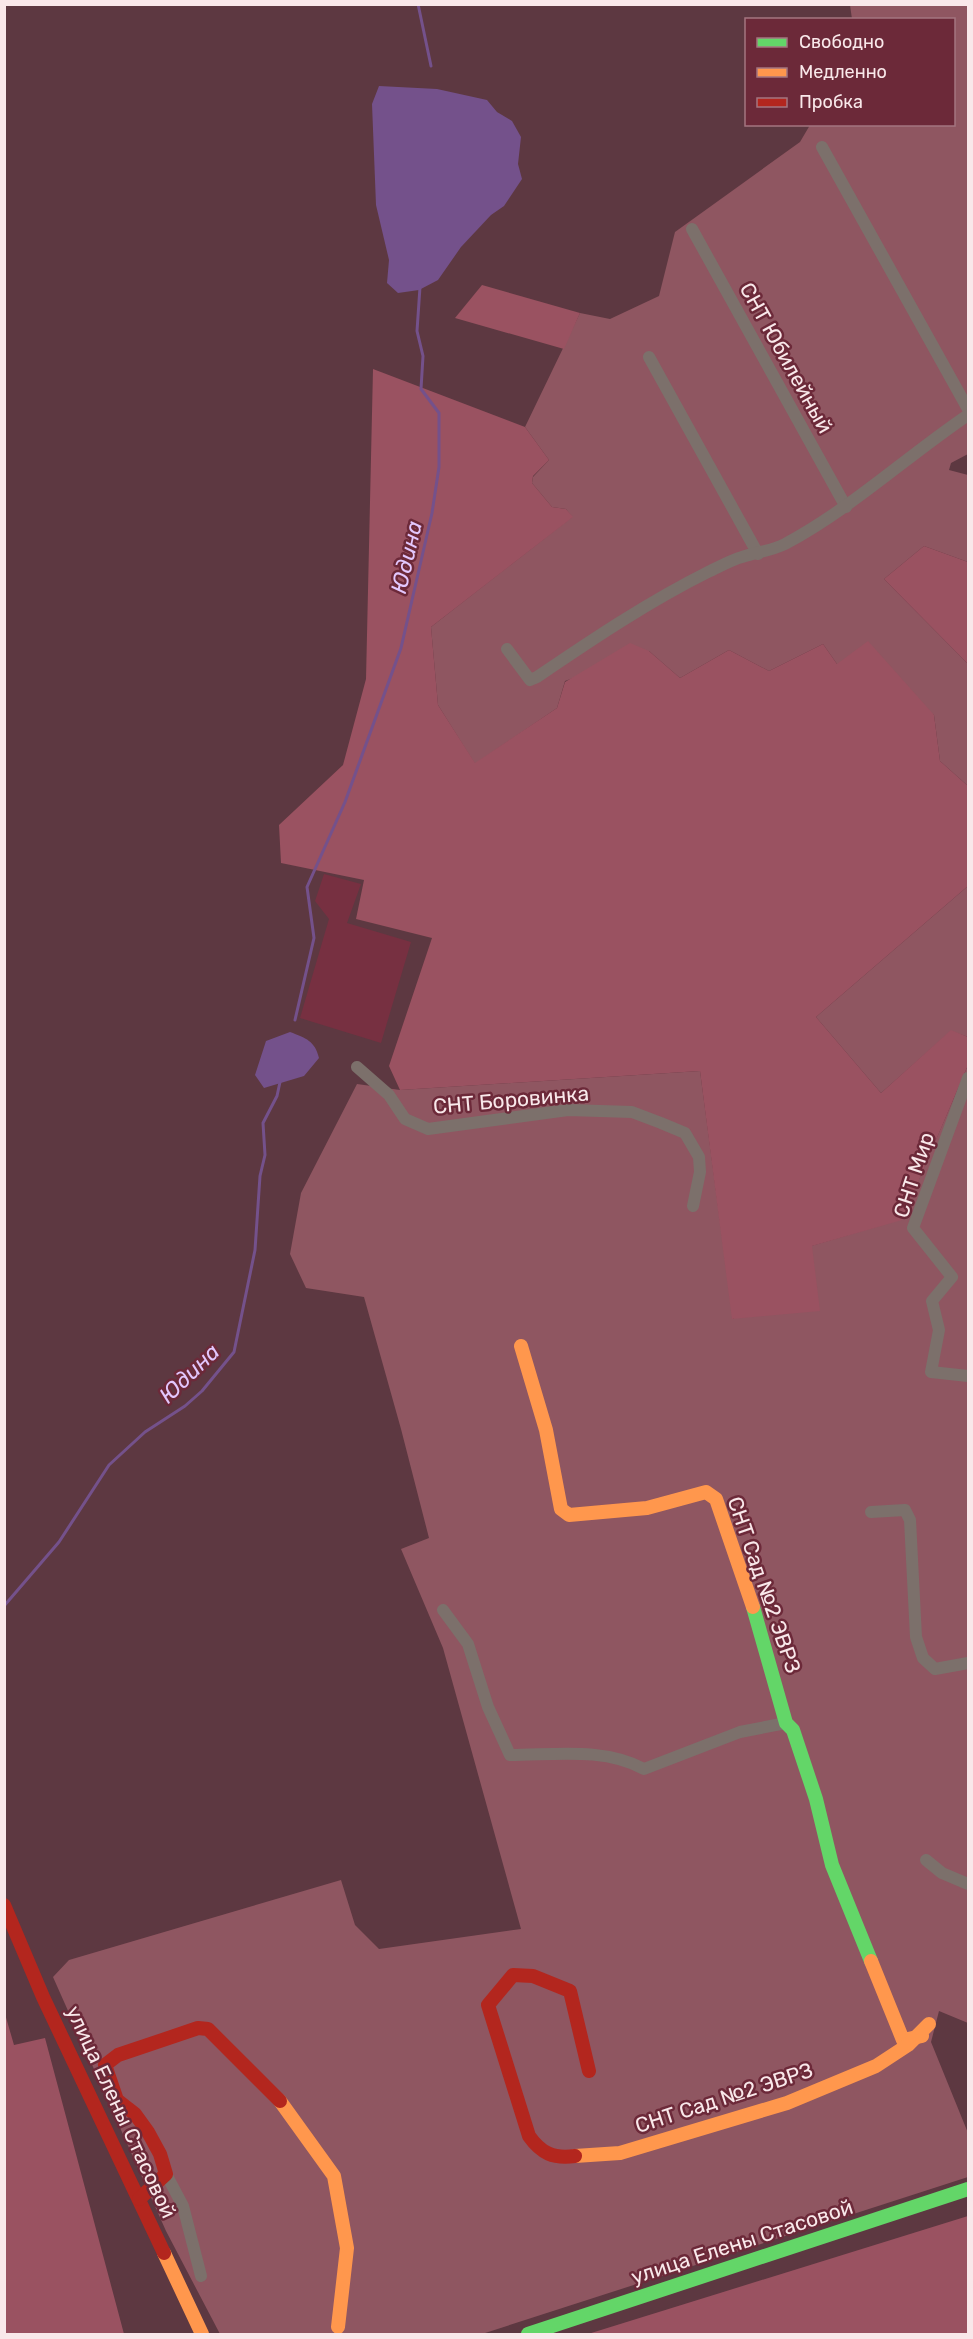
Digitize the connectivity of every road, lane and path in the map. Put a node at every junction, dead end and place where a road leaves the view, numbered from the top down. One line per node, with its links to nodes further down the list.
1 (822, 147): 4 (street)
2 (692, 229): 6 (street, СНТ Юбилейный)
3 (649, 357): 7 (street)
4 (969, 409)
5 (969, 416): 6 (street)
6 (846, 507): 7 (street)
7 (758, 554): 8 (street)
8 (507, 649)
9 (357, 1067): 11 (street, СНТ Боровинка)
10 (969, 1078): 13 (street, СНТ Мир)
11 (693, 1206)
12 (521, 1346): 17 (street, СНТ Сад №2 ЭВРЗ)
13 (969, 1376)
14 (872, 1512): 16 (street)
15 (443, 1610): 17 (street)
16 (969, 1663)
17 (786, 1723): 21 (street, СНТ Сад №2 ЭВРЗ)
18 (926, 1860): 19 (street)
19 (969, 1884)
20 (4, 1905): 24 (street, улица Елены Стасовой)
21 (589, 2071)
22 (166, 2174): 24 (street); 25 (street); 26 (street)
23 (969, 2189): 28 (street, улица Елены Стасовой)
24 (139, 2199): 27 (street, улица Елены Стасовой)
25 (201, 2276)
26 (338, 2327)
27 (202, 2334)
28 (528, 2334)

